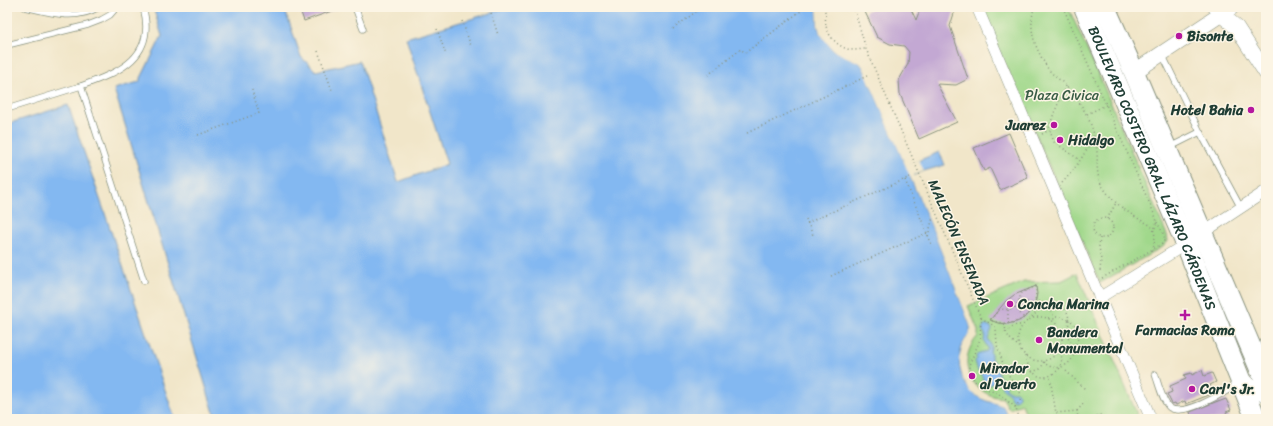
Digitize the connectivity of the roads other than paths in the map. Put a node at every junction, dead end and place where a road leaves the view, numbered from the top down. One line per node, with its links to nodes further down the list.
1 (25, 7): 2 (lane)
2 (99, 7)
3 (118, 7): 11 (lane)
4 (143, 7): 15 (lane)
5 (355, 7): 10 (lane)
6 (977, 7): 23 (street)
7 (1084, 7): 21 (highway, BOULEVARD COSTERO GRAL. LÁZARO CÁRDENAS)
8 (1105, 7): 13 (highway, BOULEVARD COSTERO GRAL. LÁZARO CÁRDENAS)
9 (1222, 9): 12 (main road); 14 (main road)
10 (363, 29)
11 (7, 45)
12 (1162, 54): 13 (main road); 17 (lane)
13 (1134, 72): 18 (highway, BOULEVARD COSTERO GRAL. LÁZARO CÁRDENAS)
14 (1266, 73)
15 (80, 86): 16 (lane); 22 (lane)
16 (7, 109)
17 (1200, 132): 18 (lane); 20 (lane)
18 (1166, 149): 21 (highway, BOULEVARD COSTERO GRAL. LÁZARO CÁRDENAS)
19 (1266, 191): 20 (street)
20 (1241, 208): 21 (street)
21 (1194, 239): 23 (street); 25 (highway, BOULEVARD COSTERO GRAL. LÁZARO CÁRDENAS); 26 (highway, BOULEVARD COSTERO GRAL. LÁZARO CÁRDENAS)
22 (144, 281)
23 (1100, 298): 29 (street)
24 (1156, 374): 25 (lane)
25 (1241, 380): 27 (main road); 28 (highway, BOULEVARD COSTERO GRAL. LÁZARO CÁRDENAS)
26 (1266, 383)
27 (1266, 393)
28 (1253, 416)
29 (1151, 419)

